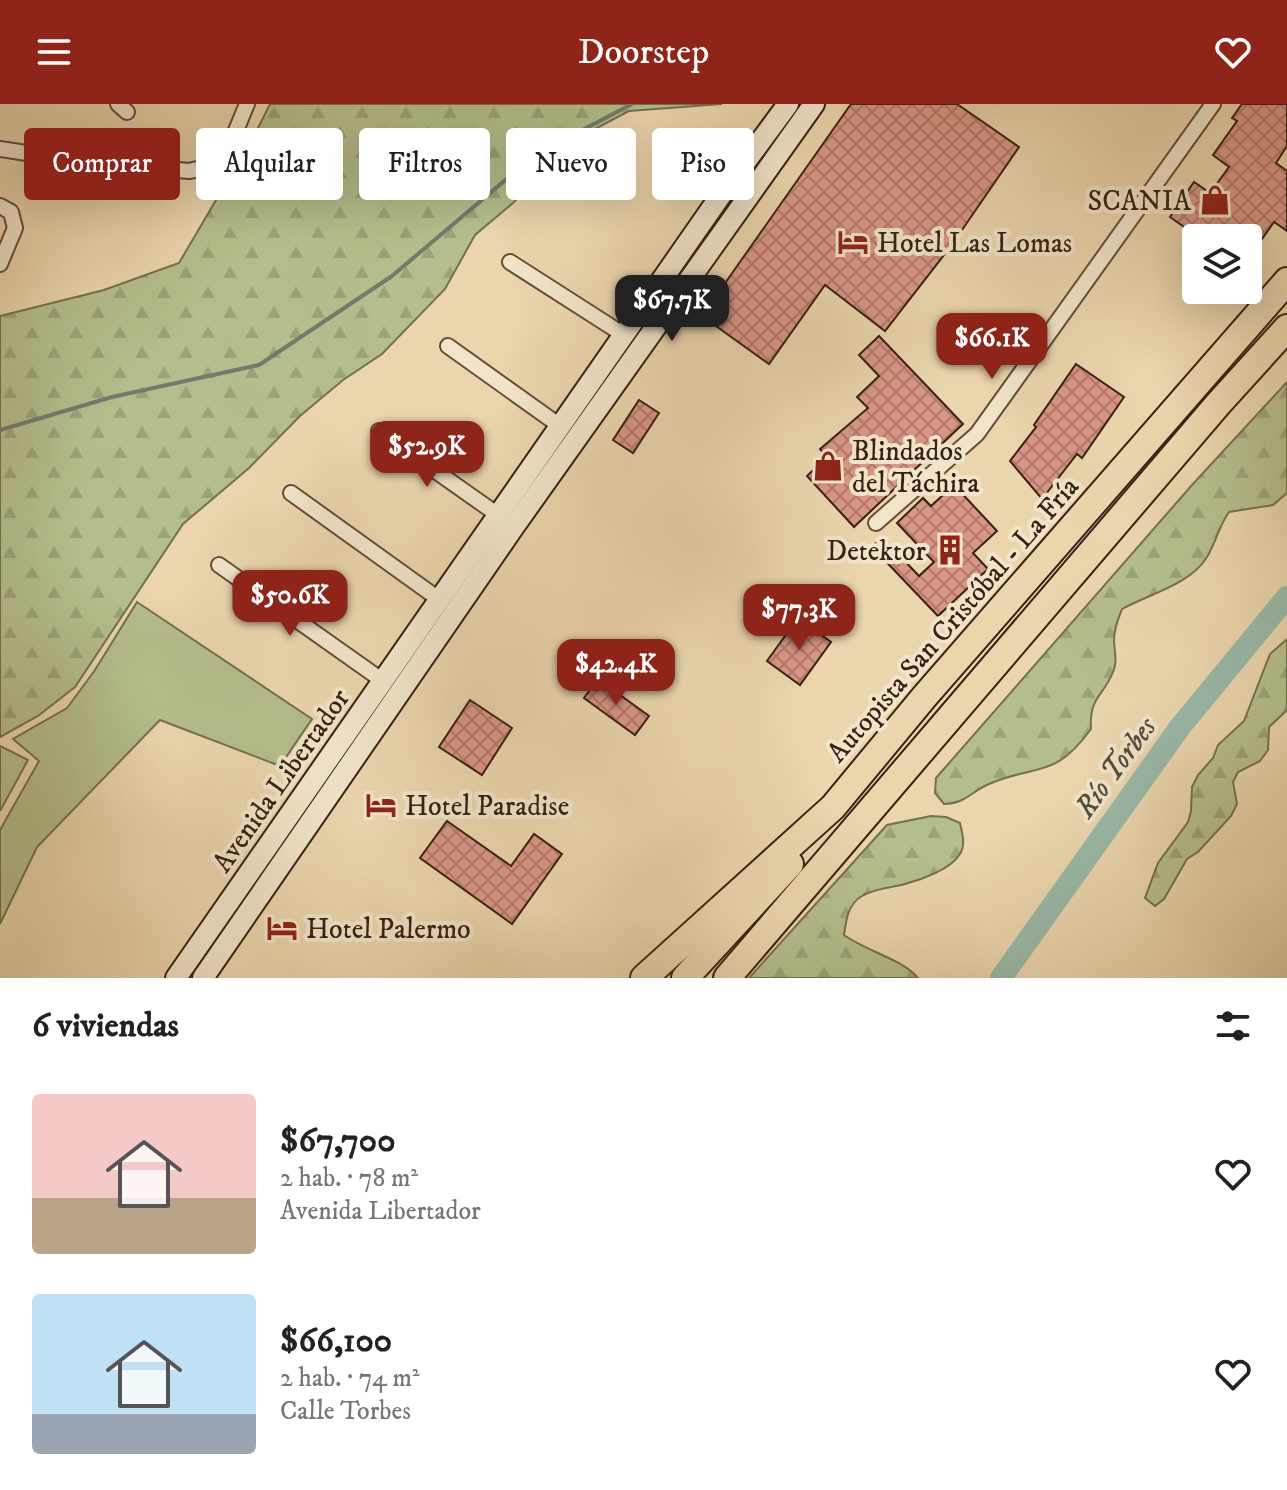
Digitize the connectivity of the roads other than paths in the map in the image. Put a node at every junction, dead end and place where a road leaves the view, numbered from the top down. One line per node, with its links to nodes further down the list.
1 (247, 104): 5 (street)
2 (788, 104): 11 (main road, Avenida Libertador)
3 (814, 104): 23 (main road, Avenida Libertador)
4 (1213, 104): 17 (street)
5 (0, 149)
6 (0, 206): 8 (street)
7 (510, 262): 11 (street)
8 (0, 264)
9 (1287, 281): 21 (highway, Autopista San Cristóbal - La Fría)
10 (1287, 328): 26 (highway)
11 (624, 335): 13 (main road, Avenida Libertador)
12 (448, 346): 13 (street)
13 (560, 426): 16 (main road, Avenida Libertador)
14 (379, 431): 16 (street)
15 (291, 493): 19 (street)
16 (498, 515): 19 (main road, Avenida Libertador)
17 (876, 523)
18 (219, 565): 20 (street)
19 (440, 600): 20 (main road, Avenida Libertador)
20 (383, 681): 22 (main road, Avenida Libertador)
21 (833, 807): 24 (highway, Autopista San Cristóbal - La Fría); 25 (highway)
22 (176, 978)
23 (203, 978)
24 (644, 978)
25 (685, 978)
26 (727, 978)

